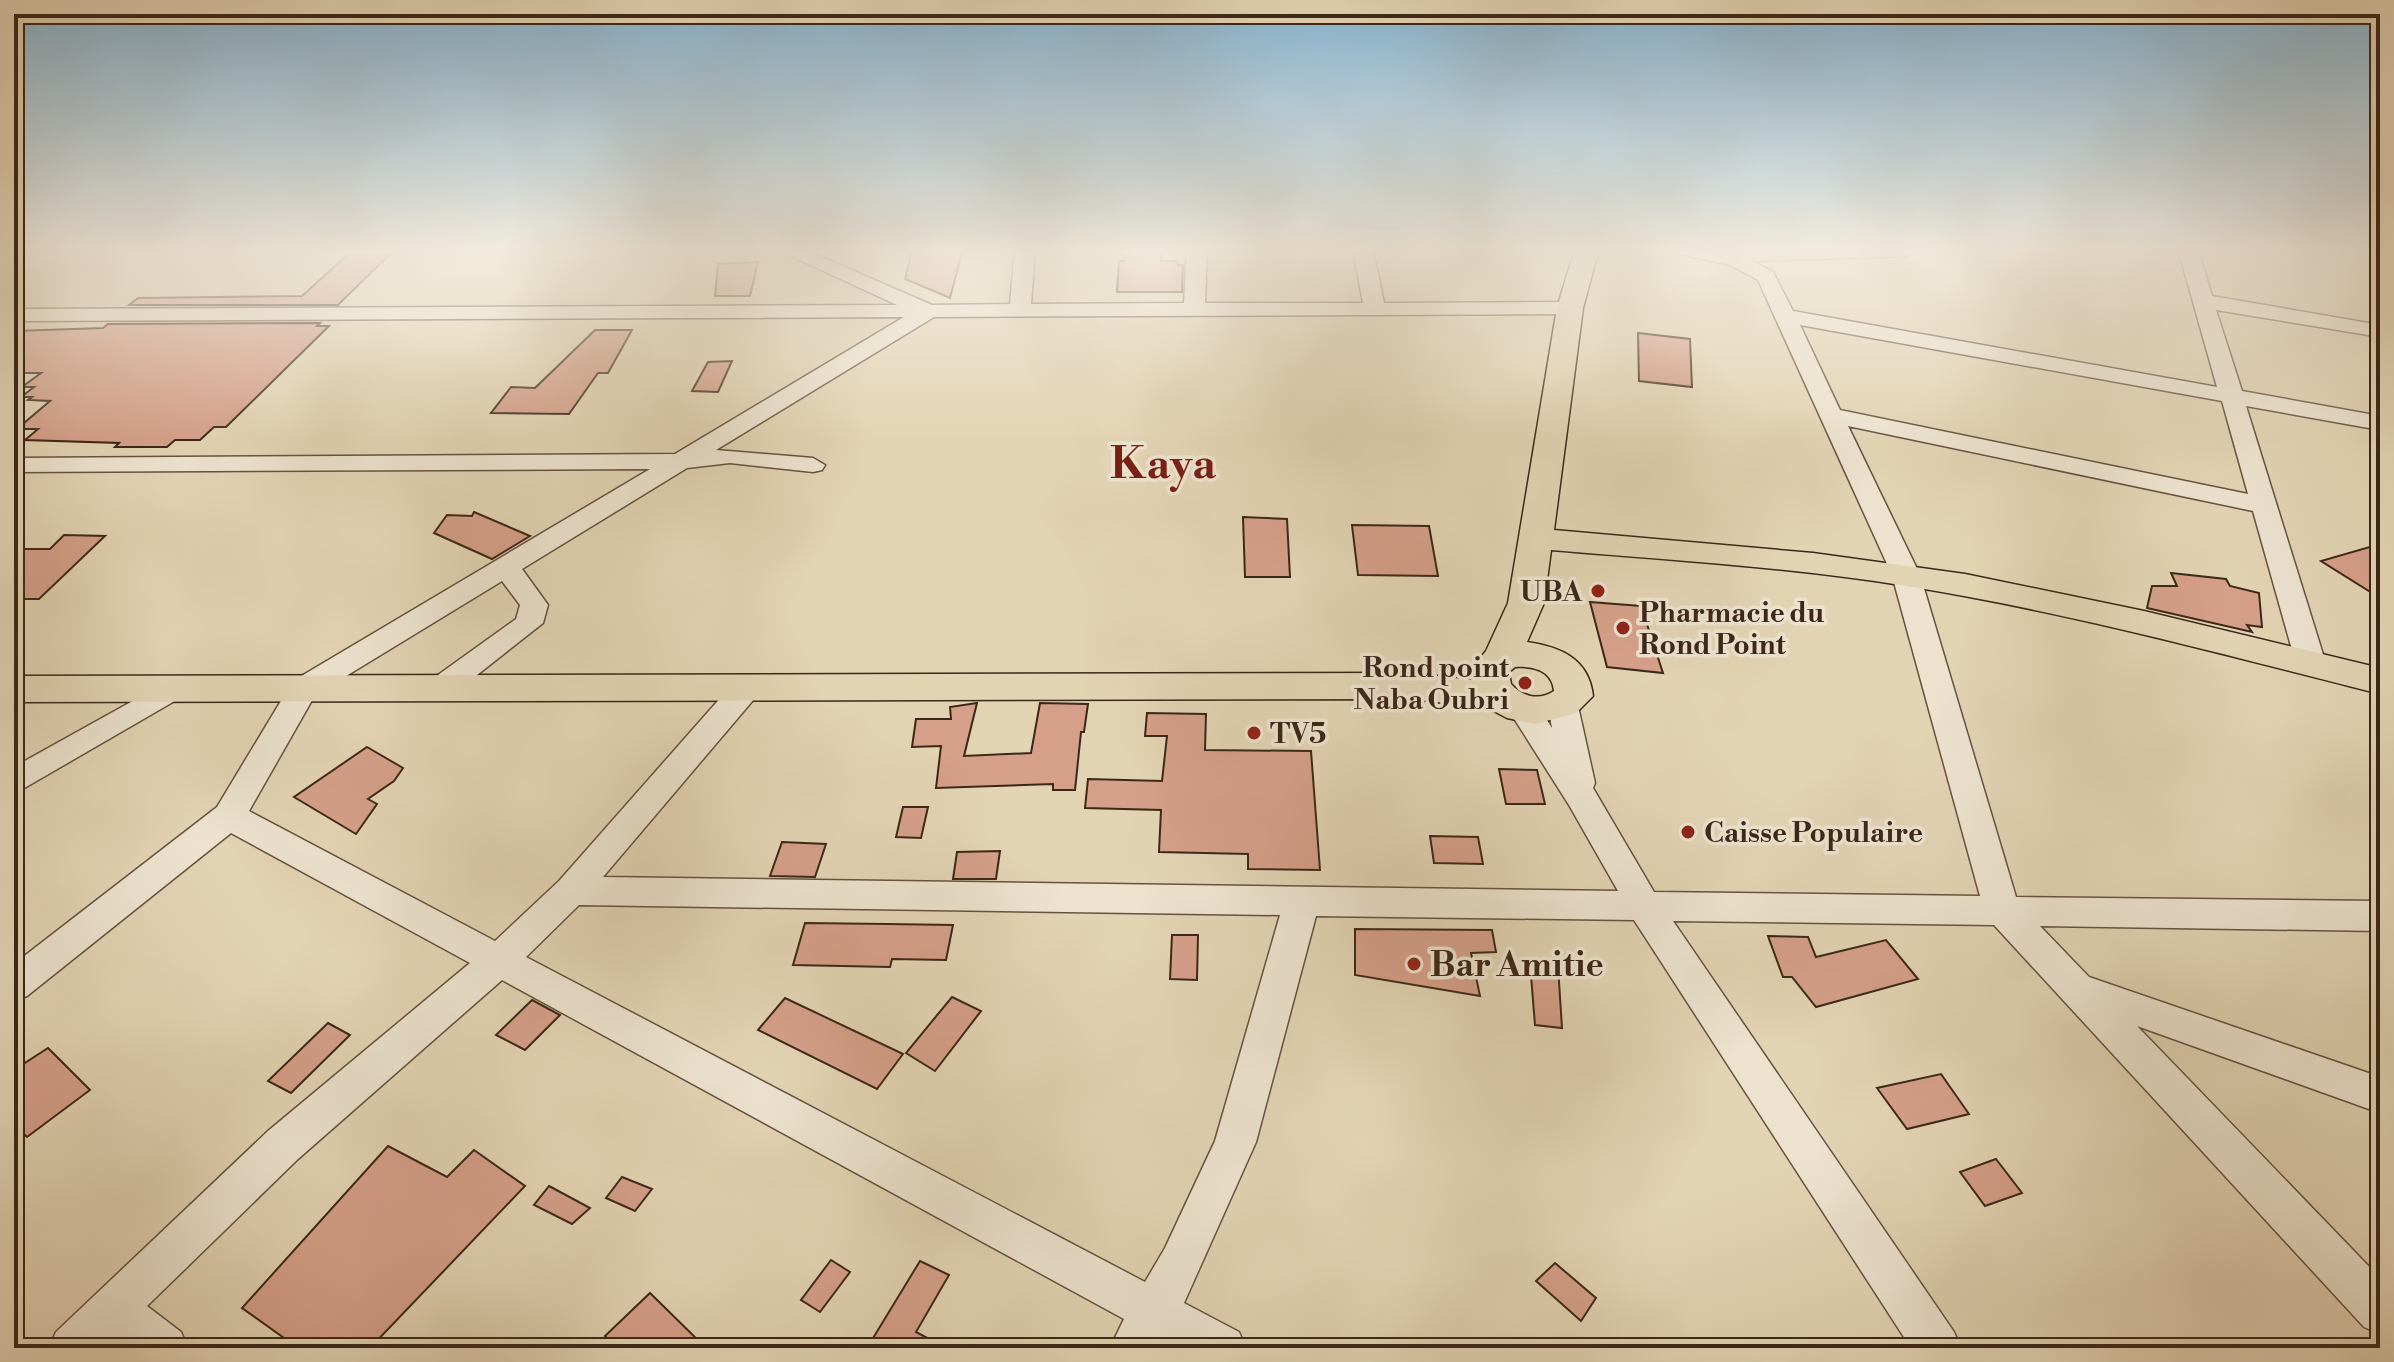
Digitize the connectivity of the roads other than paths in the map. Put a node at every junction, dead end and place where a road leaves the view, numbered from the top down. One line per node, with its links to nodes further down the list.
1 (572, 313): 7 (street)
2 (926, 313): 13 (street)
3 (1569, 313): 17 (main road)
4 (1782, 313): 8 (street)
5 (2206, 313): 10 (street)
6 (2271, 313): 9 (street)
7 (14, 315)
8 (1784, 316): 10 (street); 11 (street)
9 (2380, 331)
10 (2230, 395): 12 (street); 16 (street)
11 (1831, 415): 16 (street); 19 (street)
12 (2380, 423)
13 (680, 461): 14 (street); 15 (street); 18 (street)
14 (14, 465)
15 (813, 465)
16 (2263, 505): 22 (street)
17 (1536, 539): 19 (main road); 20 (main road)
18 (506, 566): 26 (street); 28 (street)
19 (1906, 575): 22 (main road); 37 (street)
20 (1526, 603): 21 (main road); 24 (main road)
21 (1549, 659): 24 (main road); 30 (main road)
22 (2311, 664): 23 (main road)
23 (2380, 681)
24 (1503, 683): 25 (main road); 30 (main road); 32 (street)
25 (749, 685): 26 (main road); 34 (street)
26 (442, 687): 28 (main road)
27 (174, 688): 28 (main road); 29 (main road); 31 (street)
28 (304, 688): 33 (street)
29 (14, 689)
30 (1563, 706): 32 (street)
31 (14, 782)
32 (1581, 796): 36 (street)
33 (229, 816): 39 (street); 40 (street)
34 (571, 891): 35 (street); 39 (street)
35 (1302, 901): 36 (street); 44 (street)
36 (1644, 906): 37 (street); 50 (street)
37 (2002, 910): 38 (street); 41 (street)
38 (2380, 916)
39 (499, 960): 43 (street); 44 (street)
40 (14, 985)
41 (2077, 990): 42 (street); 45 (street)
42 (2380, 1095)
43 (113, 1309): 46 (street); 47 (street)
44 (1155, 1311): 48 (street); 49 (street)
45 (2380, 1311)
46 (72, 1348)
47 (165, 1348)
48 (1133, 1348)
49 (1223, 1348)
50 (1938, 1348)

